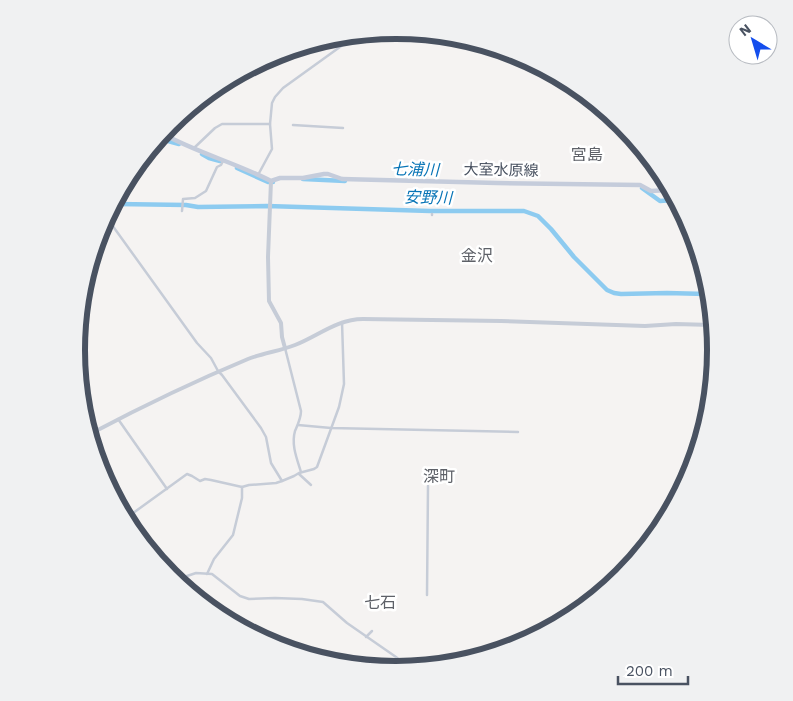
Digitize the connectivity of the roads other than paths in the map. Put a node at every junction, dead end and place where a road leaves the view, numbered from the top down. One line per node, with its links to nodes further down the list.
1 (345, 43): 2 (street)
2 (270, 124): 6 (street); 8 (street)
3 (293, 125): 4 (street)
4 (343, 128)
5 (169, 137): 6 (main road)
6 (194, 148): 7 (main road)
7 (223, 160): 8 (main road); 11 (street)
8 (258, 175): 9 (main road)
9 (271, 181): 10 (main road, 大室水原線); 15 (street)
10 (663, 190)
11 (182, 210)
12 (111, 224): 16 (street)
13 (342, 322): 14 (street); 15 (street); 19 (street)
14 (707, 325)
15 (285, 348): 16 (street); 18 (street)
16 (218, 371): 17 (street); 23 (street)
17 (118, 419): 20 (street); 27 (street)
18 (298, 425): 19 (street); 22 (street)
19 (331, 428): 21 (street); 22 (street)
20 (95, 431)
21 (518, 432)
22 (300, 473): 23 (street); 24 (street)
23 (282, 481): 26 (street)
24 (311, 485)
25 (428, 486): 31 (street)
26 (242, 487): 27 (street); 29 (street)
27 (167, 489): 28 (street)
28 (132, 514)
29 (207, 574): 30 (street); 33 (street)
30 (183, 577)
31 (426, 595)
32 (372, 631): 33 (street)
33 (366, 636): 34 (street)
34 (401, 662)

